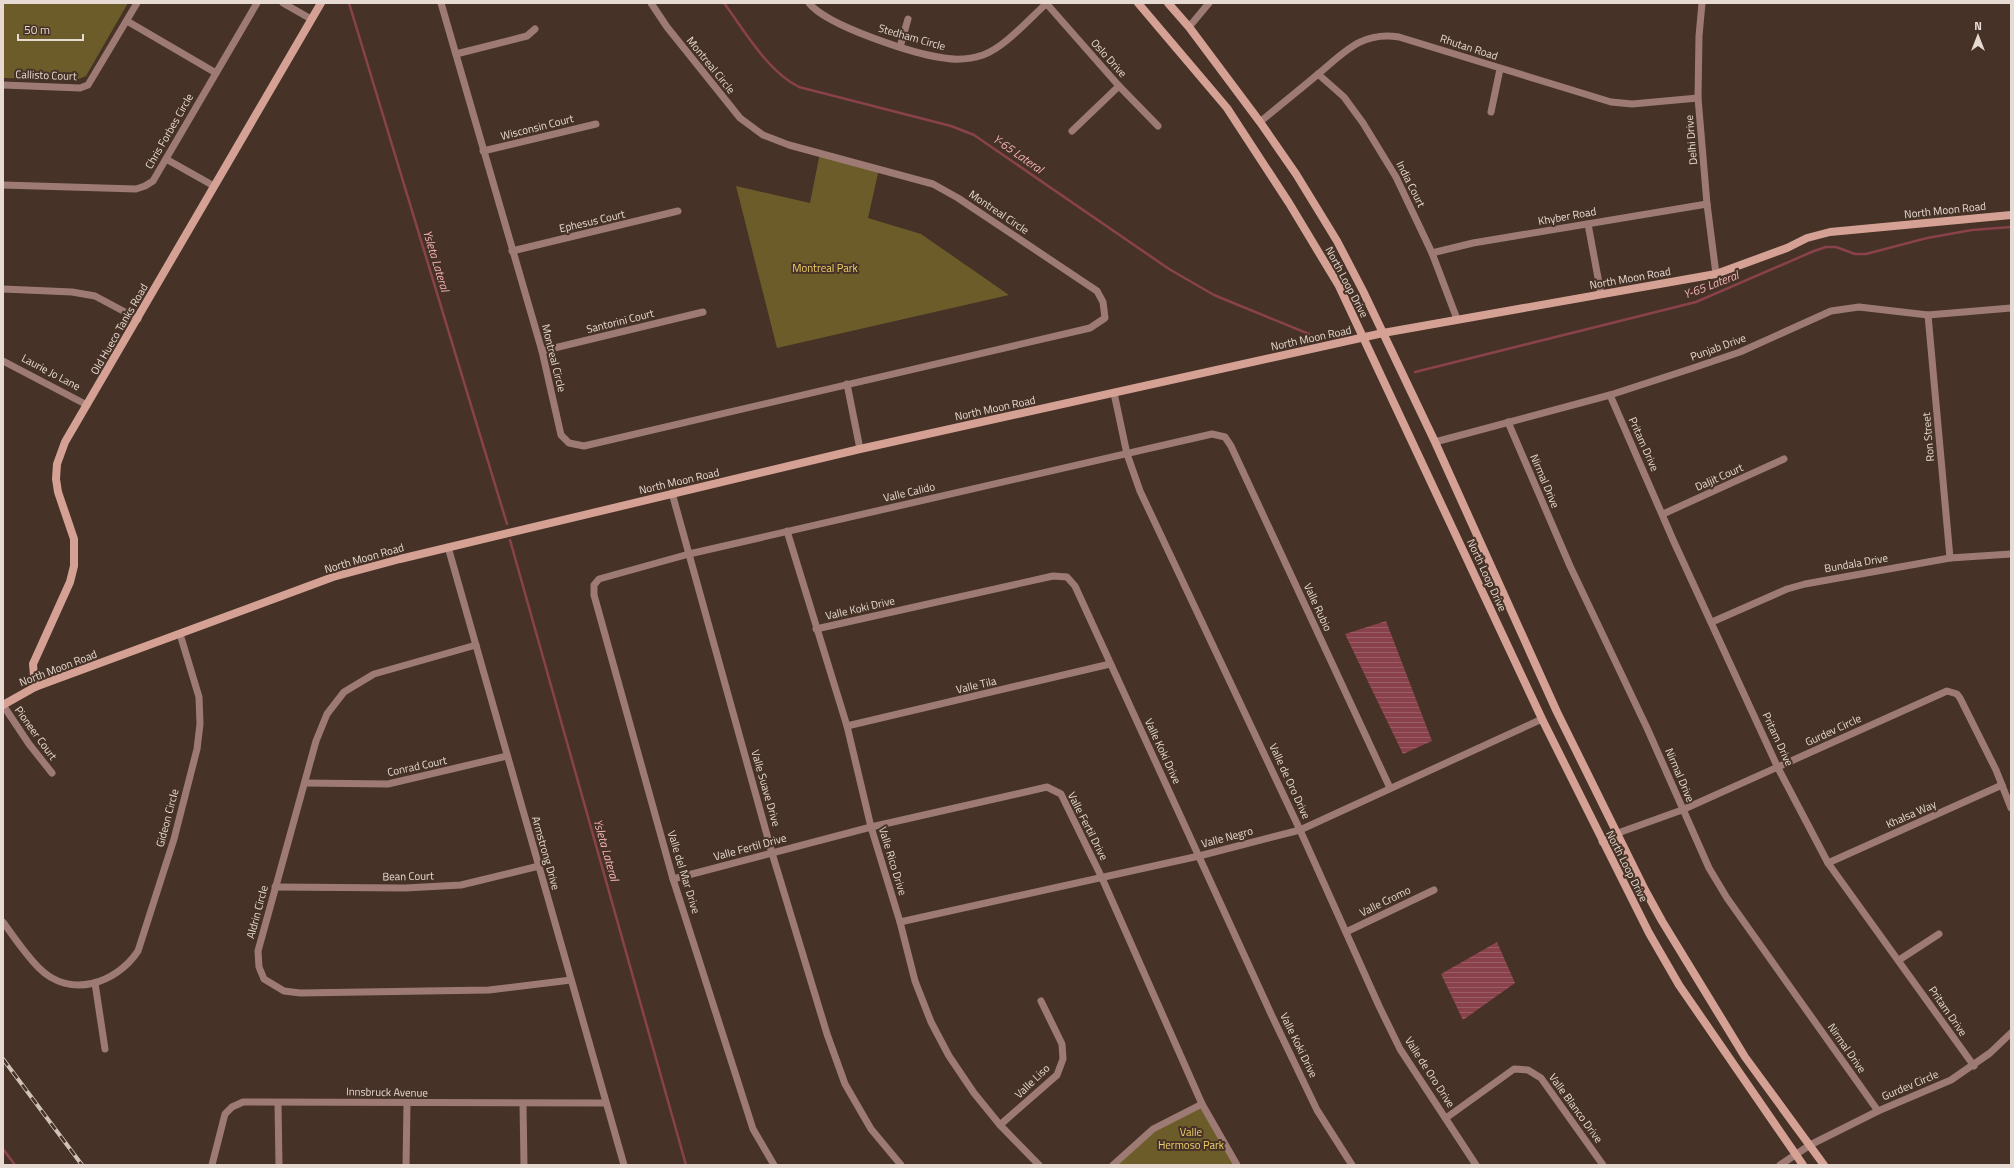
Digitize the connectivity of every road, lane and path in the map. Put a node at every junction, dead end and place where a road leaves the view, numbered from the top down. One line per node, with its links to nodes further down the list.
1 (137, 3): 15 (street, Callisto Court)
2 (257, 3): 21 (street, Chris Forbes Circle)
3 (283, 3): 14 (street)
4 (320, 3): 14 (street, Old Hueco Tanks Road)
5 (441, 3): 19 (street, Montreal Circle)
6 (651, 3): 53 (street, Montreal Circle)
7 (809, 3): 18 (street, Stedham Circle)
8 (1046, 3): 18 (street, Stedham Circle); 24 (street, Oslo Drive)
9 (1138, 3): 50 (street, North Loop Drive)
10 (1168, 3): 16 (street, North Loop Drive)
11 (1209, 3): 16 (street)
12 (1702, 3): 25 (street, Delhi Drive)
13 (908, 18): 18 (street)
14 (311, 19): 34 (street, Old Hueco Tanks Road)
15 (127, 21): 21 (street); 23 (street, Callisto Court)
16 (1189, 27): 27 (street, North Loop Drive)
17 (535, 29): 19 (street)
18 (900, 47)
19 (456, 54): 31 (street, Montreal Circle)
20 (1500, 69): 22 (street, Rhutan Road); 25 (street, Rhutan Road); 26 (street)
21 (216, 73): 32 (street, Chris Forbes Circle)
22 (1318, 74): 27 (street, Rhutan Road); 40 (street, India Court)
23 (3, 85)
24 (1119, 86): 29 (street, Oslo Drive); 30 (street)
25 (1698, 98): 35 (street, Delhi Drive)
26 (1491, 112)
27 (1260, 122): 49 (street, North Loop Drive)
28 (596, 124): 31 (street, Wisconsin Court)
29 (1158, 126)
30 (1072, 131)
31 (483, 151): 39 (street, Montreal Circle)
32 (166, 159): 33 (street, Chris Forbes Circle); 34 (street)
33 (3, 185)
34 (214, 186): 47 (street, Old Hueco Tanks Road)
35 (1707, 204): 38 (street, Khyber Road); 41 (street, Delhi Drive)
36 (678, 211): 39 (street, Ephesus Court)
37 (2011, 214): 41 (street, North Moon Road)
38 (1588, 224): 40 (street, Khyber Road); 43 (street)
39 (512, 251): 51 (street, Montreal Circle)
40 (1432, 253): 48 (street, India Court)
41 (1716, 274): 43 (street, North Moon Road)
42 (3, 289): 47 (street)
43 (1601, 294): 48 (street, North Moon Road)
44 (2011, 308): 46 (street, Punjab Drive)
45 (703, 312): 51 (street, Santorini Court)
46 (1928, 315): 55 (street, Punjab Drive); 69 (street, Ron Street)
47 (138, 319): 56 (street, Old Hueco Tanks Road)
48 (1457, 319): 49 (street, North Moon Road)
49 (1383, 333): 50 (street, North Moon Road); 59 (street, North Loop Drive)
50 (1364, 338): 54 (street, North Moon Road); 78 (street, North Loop Drive)
51 (542, 351): 53 (street, Montreal Circle)
52 (3, 361): 56 (street, Laurie Jo Lane)
53 (847, 384): 60 (street)
54 (1114, 393): 60 (street, North Moon Road); 61 (street, Valle de Oro Drive)
55 (1610, 395): 57 (street, Punjab Drive); 64 (street, Pritam Drive)
56 (87, 405): 76 (street, Old Hueco Tanks Road)
57 (1508, 422): 59 (street, Punjab Drive); 87 (street, Nirmal Drive)
58 (1225, 437): 61 (street, Valle Calido); 85 (street, Valle Rubio)
59 (1435, 442): 90 (street, North Loop Drive)
60 (860, 449): 63 (street, North Moon Road)
61 (1127, 454): 65 (street, Valle Calido); 89 (street, Valle de Oro Drive)
62 (1784, 459): 64 (street, Daljit Court)
63 (672, 494): 66 (street, North Moon Road); 67 (street, Valle Suave Drive)
64 (1663, 514): 71 (street, Pritam Drive)
65 (787, 531): 67 (street, Valle Calido); 72 (street, Valle Rico Drive)
66 (448, 547): 73 (street, North Moon Road); 74 (street, Armstrong Drive)
67 (689, 554): 70 (street, Valle Calido); 92 (street, Valle Suave Drive)
68 (2011, 554): 69 (street, Bundala Drive)
69 (1950, 558): 71 (street, Bundala Drive)
70 (598, 579): 97 (street, Valle del Mar Drive)
71 (1712, 622): 81 (street, Pritam Drive)
72 (816, 629): 75 (street, Valle Koki Drive); 79 (street, Valle Rico Drive)
73 (180, 634): 76 (street, North Moon Road); 106 (street, Gideon Circle)
74 (476, 646): 80 (street, Armstrong Drive); 83 (street, Aldrin Circle)
75 (1110, 664): 79 (street, Valle Tila); 93 (street, Valle Koki Drive)
76 (35, 687): 77 (street, North Moon Road)
77 (3, 705): 82 (street, Pioneer Court)
78 (1542, 719): 85 (street, Valle Negro); 91 (street, North Loop Drive)
79 (847, 726): 88 (street, Valle Rico Drive)
80 (507, 756): 83 (street, Conrad Court); 95 (street, Armstrong Drive)
81 (1778, 768): 84 (street, Gurdev Circle); 87 (street, Gurdev Circle); 94 (street, Pritam Drive)
82 (52, 773)
83 (305, 783): 98 (street, Aldrin Circle)
84 (2002, 785): 86 (street, Gurdev Circle); 94 (street, Khalsa Way)
85 (1390, 788): 89 (street, Valle Negro)
86 (2011, 808)
87 (1682, 810): 90 (street, Gurdev Circle); 116 (street, Nirmal Drive)
88 (870, 827): 92 (street, Valle Fertil Drive); 96 (street, Valle Fertil Drive); 101 (street, Valle Rico Drive)
89 (1300, 830): 93 (street, Valle Negro); 102 (street, Valle de Oro Drive)
90 (1618, 833): 91 (street, Gurdev Circle); 119 (street, North Loop Drive)
91 (1602, 842): 120 (street, North Loop Drive)
92 (772, 853): 97 (street, Valle Fertil Drive); 127 (street, Valle Suave Drive)
93 (1199, 856): 96 (street, Valle Negro); 131 (street, Valle Koki Drive)
94 (1828, 863): 104 (street, Pritam Drive)
95 (539, 866): 98 (street, Bean Court); 105 (street, Armstrong Drive)
96 (1102, 878): 101 (street, Valle Negro); 115 (street, Valle Fertil Drive)
97 (674, 879): 126 (street, Valle del Mar Drive)
98 (275, 886): 105 (street, Aldrin Circle)
99 (1434, 890): 102 (street, Valle Cromo)
100 (3, 922): 106 (street, Gideon Circle)
101 (900, 922): 118 (street, Valle Rico Drive)
102 (1346, 932): 117 (street, Valle de Oro Drive)
103 (1939, 934): 104 (street)
104 (1899, 960): 110 (street, Pritam Drive)
105 (571, 980): 112 (street, Armstrong Drive)
106 (95, 983): 109 (street)
107 (1041, 1000): 118 (street, Valle Liso)
108 (2011, 1033): 110 (street, Gurdev Circle)
109 (105, 1049)
110 (1974, 1066): 116 (street, Gurdev Circle)
111 (278, 1103): 113 (street, Innsbruck Avenue); 121 (street, Innsbruck Avenue); 122 (street)
112 (606, 1103): 114 (street, Innsbruck Avenue); 125 (street, Armstrong Drive)
113 (407, 1104): 114 (street, Innsbruck Avenue); 123 (street)
114 (524, 1104): 124 (street)
115 (1202, 1104): 129 (street); 130 (street, Valle Fertil Drive)
116 (1878, 1111): 119 (street, Gurdev Circle)
117 (1446, 1118): 132 (street, Valle de Oro Drive); 133 (street, Valle Blanco Drive)
118 (1000, 1125): 128 (street, Valle Rico Drive)
119 (1810, 1145): 120 (street, Gurdev Circle); 136 (street, North Loop Drive)
120 (1796, 1154): 134 (street, Gurdev Circle); 135 (street, North Loop Drive)
121 (212, 1165)
122 (278, 1165)
123 (406, 1165)
124 (524, 1165)
125 (624, 1165)
126 (774, 1165)
127 (901, 1165)
128 (1040, 1165)
129 (1113, 1165)
130 (1237, 1165)
131 (1352, 1165)
132 (1476, 1165)
133 (1602, 1165)
134 (1780, 1165)
135 (1804, 1165)
136 (1824, 1165)

